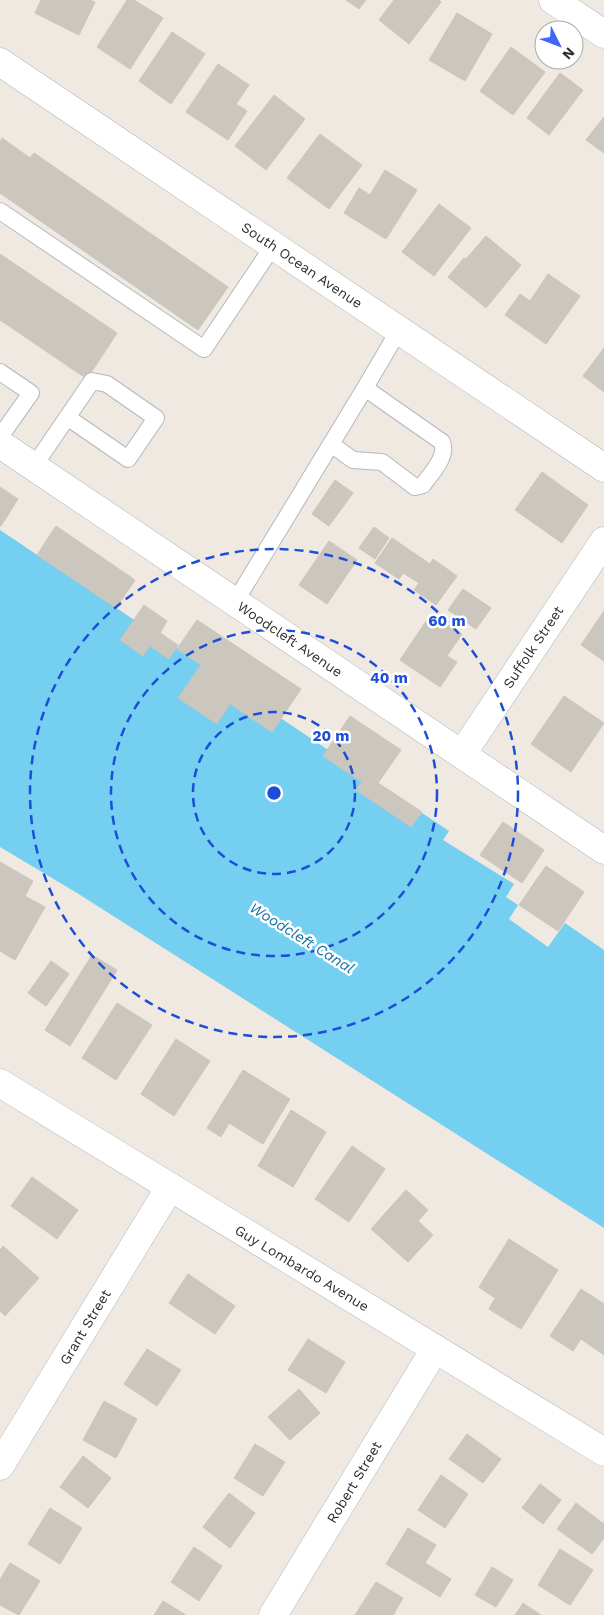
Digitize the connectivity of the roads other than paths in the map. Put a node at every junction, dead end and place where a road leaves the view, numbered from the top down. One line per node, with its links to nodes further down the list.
1 (553, 0): 2 (street)
2 (604, 34)
3 (0, 62): 5 (street, South Ocean Avenue)
4 (0, 210): 5 (lane)
5 (273, 246): 6 (street, South Ocean Avenue)
6 (399, 330): 8 (lane); 14 (street, South Ocean Avenue)
7 (0, 372): 10 (lane)
8 (362, 393): 12 (lane); 12 (lane)
9 (68, 417): 9 (lane); 13 (lane)
10 (0, 437)
11 (0, 444): 13 (street, Woodcleft Avenue)
12 (331, 444): 16 (lane)
13 (34, 466): 16 (street, Woodcleft Avenue)
14 (604, 468)
15 (604, 541): 17 (street, Suffolk Street)
16 (235, 602): 17 (street, Woodcleft Avenue)
17 (462, 754): 18 (street, Woodcleft Avenue)
18 (604, 850)
19 (0, 1083): 20 (street, Guy Lombardo Avenue)
20 (170, 1187): 21 (street, Guy Lombardo Avenue); 23 (street, Grant Street)
21 (435, 1349): 22 (street, Guy Lombardo Avenue); 24 (street, Robert Street)
22 (604, 1452)
23 (0, 1466)
24 (273, 1615)

